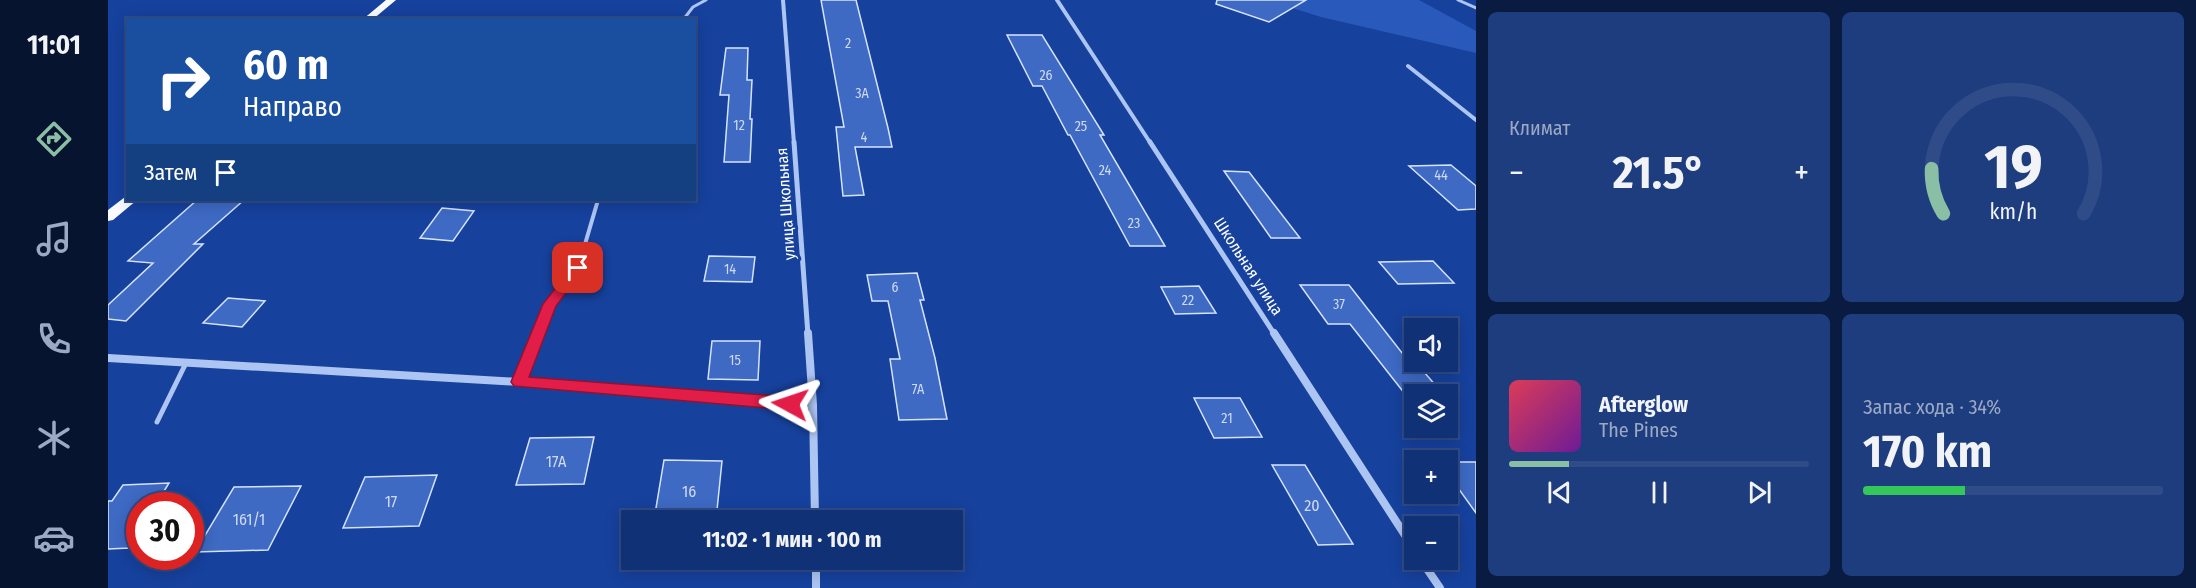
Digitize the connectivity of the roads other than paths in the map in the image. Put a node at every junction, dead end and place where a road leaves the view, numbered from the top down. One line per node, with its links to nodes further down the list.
1 (392, 0): 7 (main road)
2 (706, 0): 8 (lane)
3 (783, 0): 17 (street, улица Школьная)
4 (1057, 0): 20 (street, Школьная улица)
5 (1458, 0): 6 (lane)
6 (1476, 8)
7 (369, 18)
8 (685, 18)
9 (1408, 66): 10 (street)
10 (1476, 120)
11 (129, 201): 13 (main road)
12 (598, 201): 16 (lane)
13 (108, 217)
14 (108, 358): 15 (street)
15 (186, 363): 16 (street); 18 (lane)
16 (519, 382): 17 (street)
17 (813, 405): 19 (street)
18 (157, 422)
19 (815, 510)
20 (1404, 534)
21 (816, 570): 23 (street)
22 (1428, 570): 24 (street)
23 (816, 588)
24 (1440, 588)

